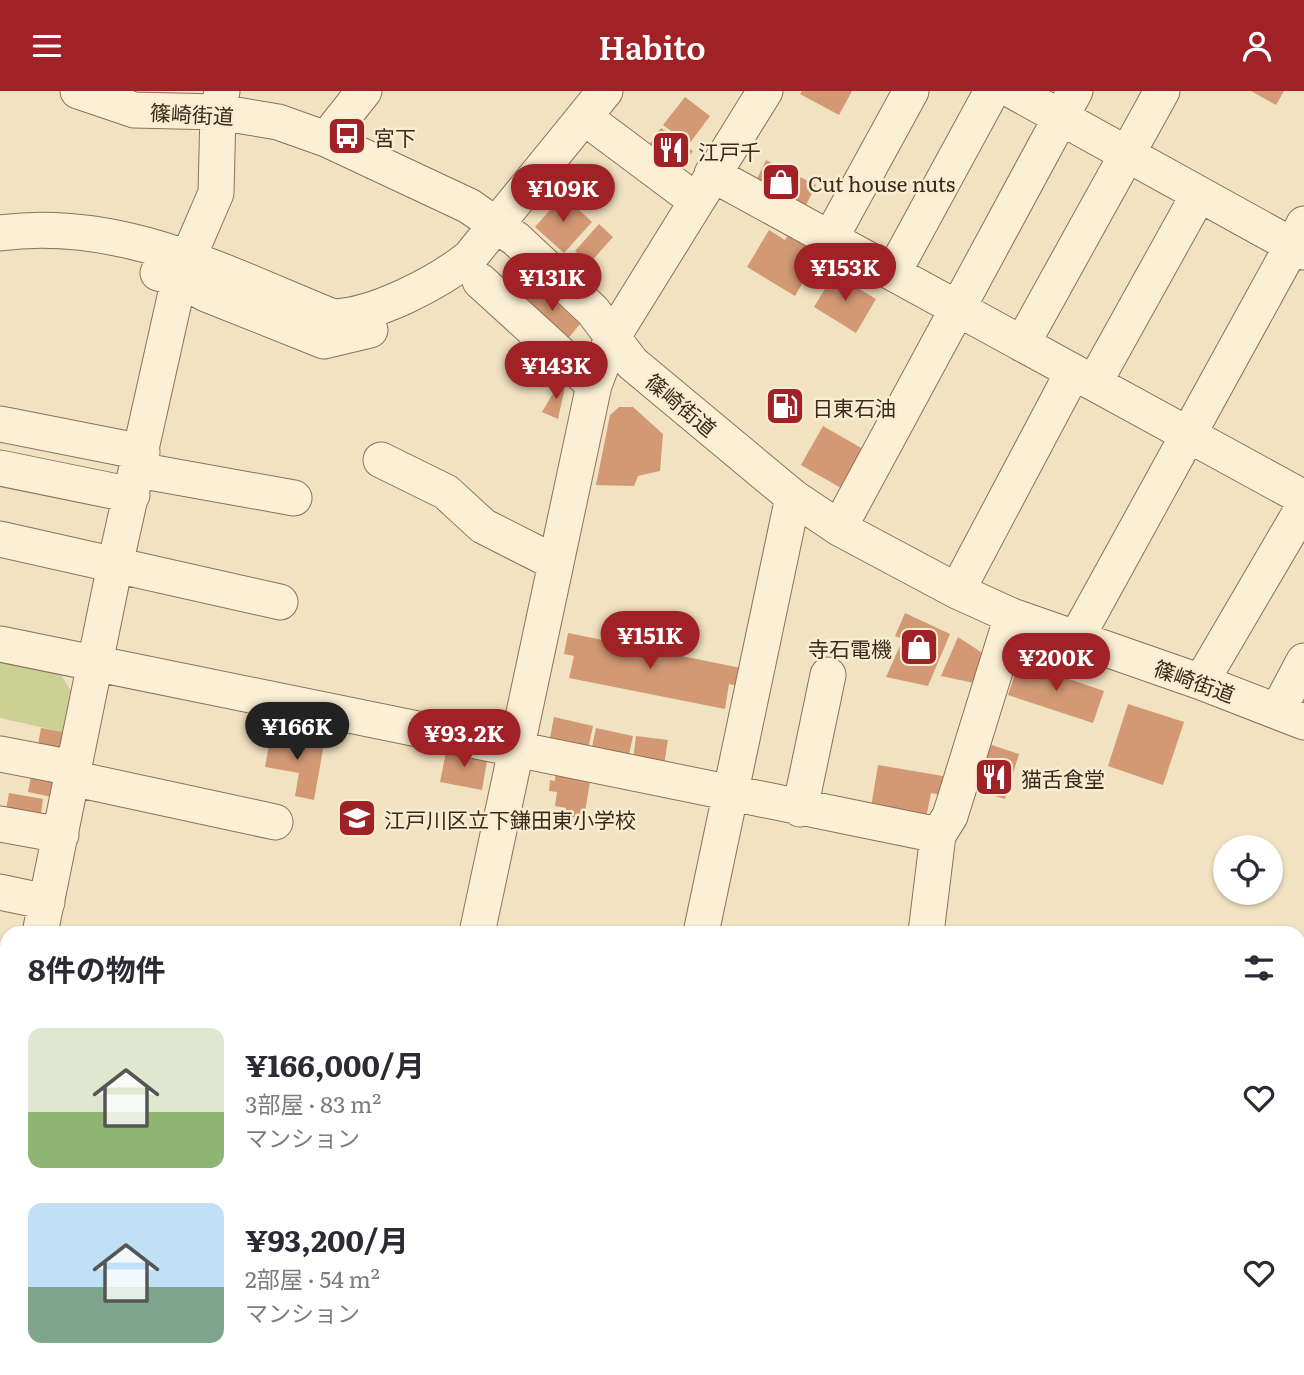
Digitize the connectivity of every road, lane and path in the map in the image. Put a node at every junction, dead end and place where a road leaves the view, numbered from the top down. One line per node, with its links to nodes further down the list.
1 (78, 91): 8 (street, 篠崎街道)
2 (364, 91): 11 (street)
3 (765, 91): 13 (street)
4 (911, 91): 17 (street)
5 (992, 91): 21 (street)
6 (1013, 91): 10 (street)
7 (1162, 91): 12 (street)
8 (220, 102): 11 (street, 篠崎街道); 20 (street)
9 (594, 104): 13 (street); 15 (street)
10 (1068, 104): 12 (street); 23 (street)
11 (326, 139): 15 (street, 篠崎街道)
12 (1127, 155): 14 (street); 25 (street)
13 (703, 187): 17 (street); 24 (street)
14 (1199, 194): 18 (street); 26 (street)
15 (505, 232): 20 (street); 22 (street); 24 (street, 篠崎街道)
16 (0, 233): 20 (street)
17 (830, 239): 21 (street)
18 (1300, 240): 29 (street)
19 (0, 253): 20 (street)
20 (185, 268): 22 (street); 32 (street)
21 (893, 273): 23 (street)
22 (480, 281): 27 (street)
23 (956, 308): 25 (street); 37 (street)
24 (612, 338): 27 (street); 33 (street, 篠崎街道)
25 (1022, 344): 26 (street)
26 (1083, 378): 29 (street); 41 (street)
27 (594, 385): 39 (street)
28 (0, 424): 32 (street)
29 (1188, 435): 35 (street); 44 (street)
30 (381, 460): 39 (street)
31 (0, 468): 32 (street)
32 (137, 472): 34 (street); 40 (street)
33 (793, 497): 37 (street, 篠崎街道); 54 (street)
34 (294, 498)
35 (1304, 498)
36 (1304, 506): 49 (street)
37 (839, 528): 41 (street, 篠崎街道)
38 (0, 539): 40 (street)
39 (556, 563): 51 (street)
40 (115, 565): 42 (street); 47 (street)
41 (957, 591): 43 (street, 篠崎街道)
42 (280, 602)
43 (1012, 616): 44 (street, 篠崎街道); 59 (street)
44 (1077, 637): 49 (street, 篠崎街道)
45 (0, 644): 47 (street)
46 (1304, 661): 50 (street)
47 (95, 664): 51 (street); 53 (street)
48 (828, 675): 55 (street)
49 (1201, 682): 50 (street, 篠崎街道)
50 (1291, 716)
51 (516, 750): 54 (street); 62 (street)
52 (0, 754): 53 (street)
53 (72, 773): 56 (street); 58 (street)
54 (729, 795): 55 (street); 63 (street)
55 (800, 809): 59 (street)
56 (275, 823)
57 (0, 824): 58 (street)
58 (61, 835): 61 (street)
59 (938, 835): 64 (street)
60 (0, 892): 61 (street)
61 (44, 918)
62 (478, 926)
63 (702, 926)
64 (927, 926)

